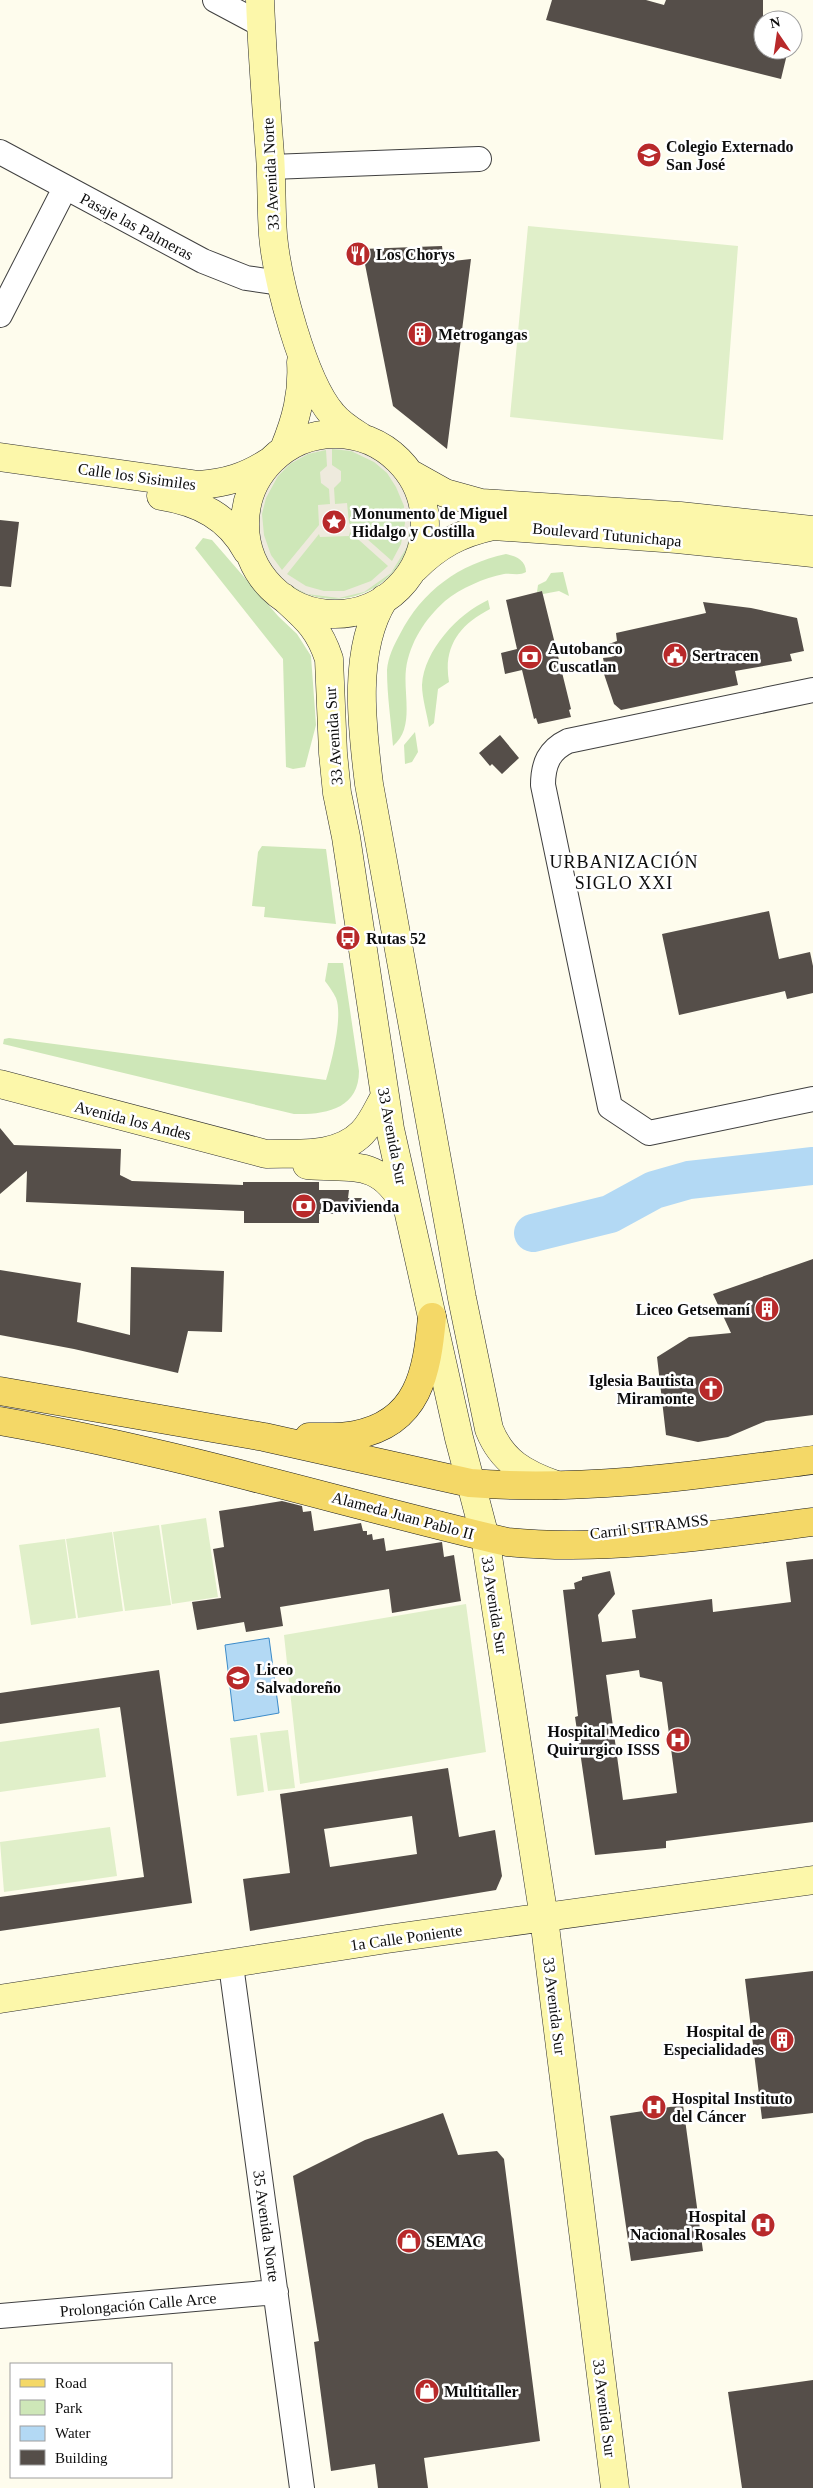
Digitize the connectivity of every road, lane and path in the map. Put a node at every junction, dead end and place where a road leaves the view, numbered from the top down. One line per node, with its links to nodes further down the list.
1 (215, 0): 2 (street)
2 (260, 12): 5 (street, 33 Avenida Norte)
3 (0, 152): 6 (street, Pasaje las Palmeras)
4 (479, 159): 5 (street)
5 (271, 167): 7 (street, 33 Avenida Norte)
6 (65, 188): 7 (street, Pasaje las Palmeras); 8 (street)
7 (280, 283): 9 (street, 33 Avenida Norte)
8 (0, 315)
9 (300, 346): 10 (street, 33 Avenida Norte); 11 (street, 33 Avenida Norte)
10 (364, 438): 11 (street, Calle los Sisimiles); 14 (street, 33 Avenida Norte)
11 (277, 455): 12 (street, Calle los Sisimiles); 17 (street, 33 Avenida Norte)
12 (0, 457)
13 (0, 473): 17 (street, Calle los Sisimiles)
14 (411, 474): 15 (street, Boulevard Tutunichapa); 18 (street)
15 (813, 530)
16 (813, 554): 18 (street, Boulevard Tutunichapa)
17 (250, 557): 19 (street, Calle los Sisimiles)
18 (413, 570): 20 (street, Boulevard Tutunichapa)
19 (283, 597): 20 (street); 24 (street, 33 Avenida Sur)
20 (384, 599): 22 (street, 33 Avenida Sur)
21 (813, 690): 25 (street)
22 (420, 1064): 26 (street); 38 (street, 33 Avenida Sur)
23 (0, 1084): 27 (street, Avenida los Andes)
24 (385, 1096): 26 (street, 33 Avenida Sur); 27 (street, Avenida los Andes)
25 (813, 1099)
26 (390, 1129): 28 (street); 29 (street, 33 Avenida Sur)
27 (266, 1154): 28 (street, Avenida los Andes)
28 (341, 1165): 29 (street, Avenida los Andes)
29 (409, 1211): 30 (street, 33 Avenida Sur)
30 (432, 1317): 33 (main road); 36 (street, 33 Avenida Sur)
31 (0, 1391): 33 (main road)
32 (0, 1421): 41 (main road, Alameda Juan Pablo II)
33 (264, 1437): 36 (main road)
34 (813, 1460): 38 (main road)
35 (813, 1473): 37 (main road, Carril SITRAMSS)
36 (470, 1483): 37 (main road); 41 (street, 33 Avenida Sur)
37 (498, 1486): 38 (main road)
38 (556, 1486)
39 (813, 1506): 41 (main road, Carril SITRAMSS)
40 (813, 1522): 41 (main road, Alameda Juan Pablo II)
41 (485, 1537): 43 (street, 33 Avenida Sur)
42 (813, 1880): 43 (street, 1a Calle Poniente)
43 (544, 1918): 44 (street, 1a Calle Poniente); 49 (street, 33 Avenida Sur)
44 (230, 1965): 45 (street, 1a Calle Poniente); 46 (street, 35 Avenida Norte)
45 (0, 1999)
46 (276, 2292): 47 (street, Prolongación Calle Arce); 48 (street, 35 Avenida Norte)
47 (0, 2316)
48 (302, 2488)
49 (615, 2488)

